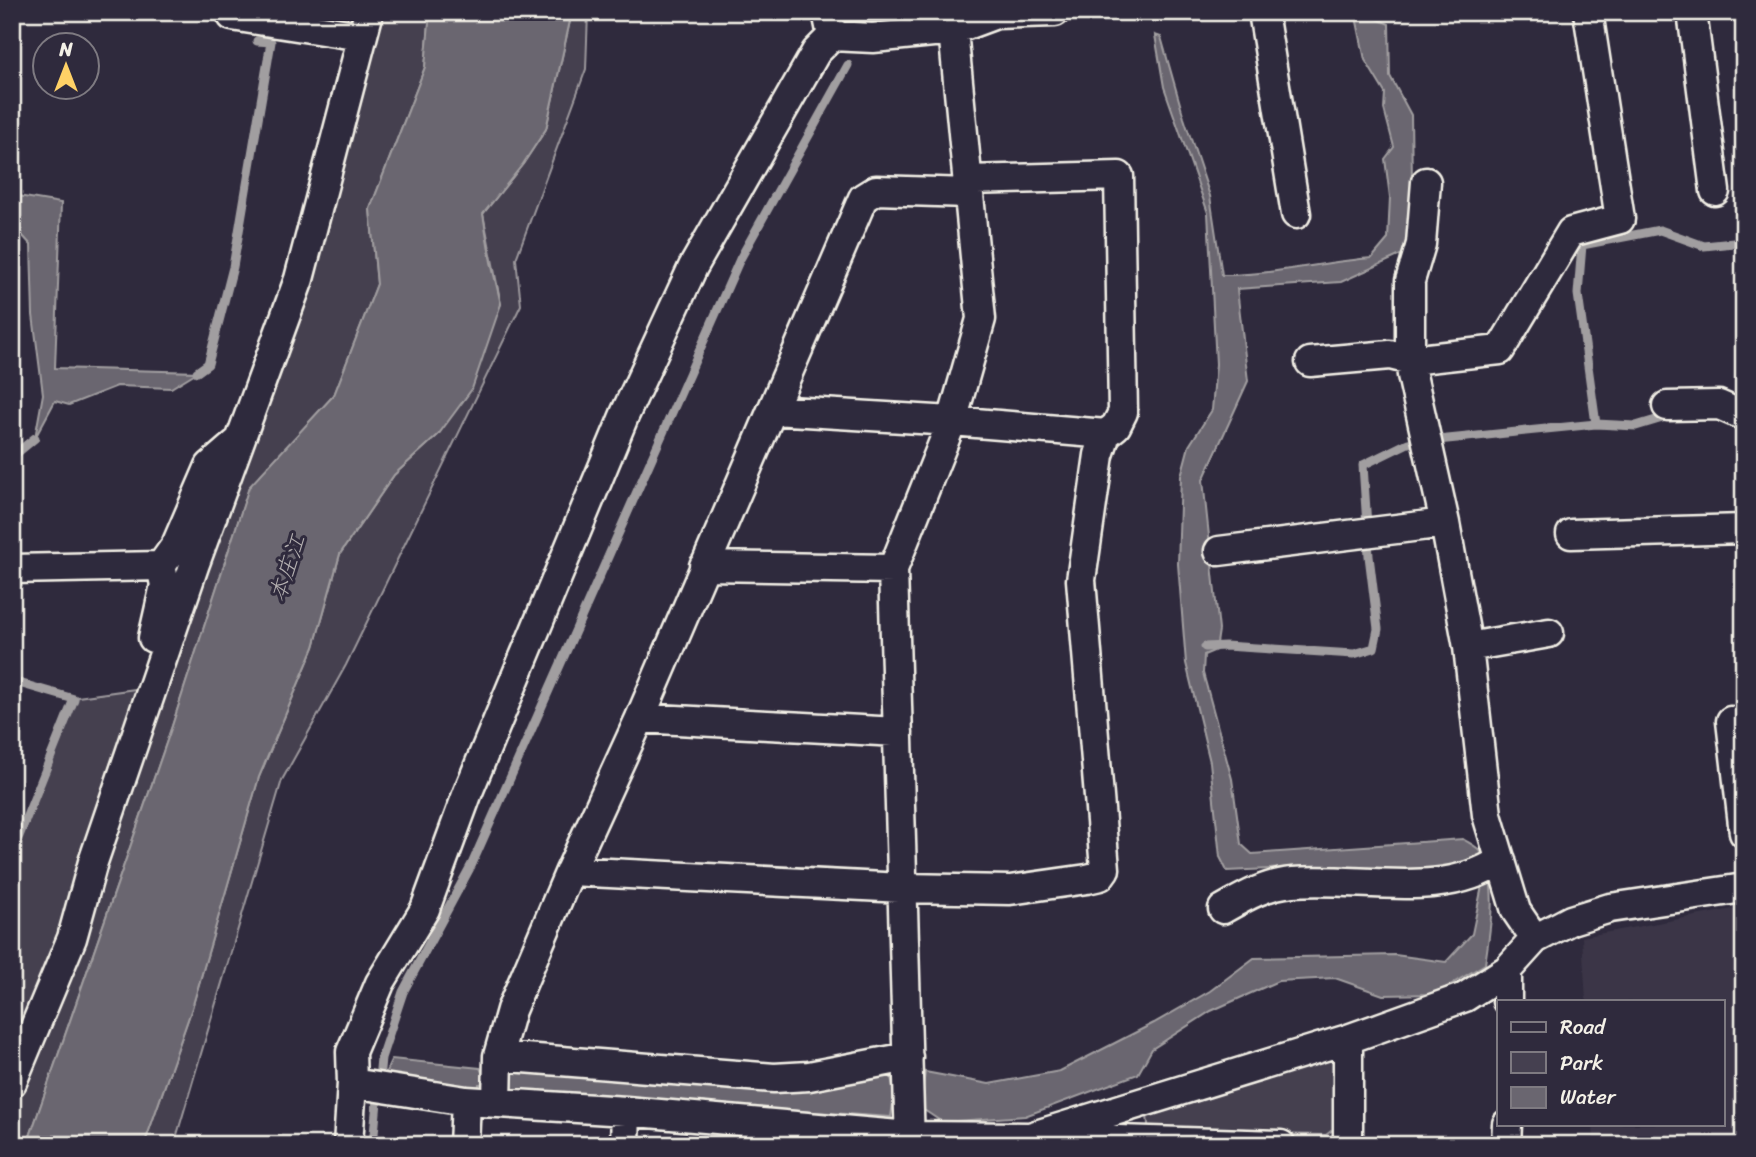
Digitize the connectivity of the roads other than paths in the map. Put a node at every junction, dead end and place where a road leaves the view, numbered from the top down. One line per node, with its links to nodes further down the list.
1 (232, 12): 7 (street)
2 (1055, 12): 6 (street)
3 (1263, 12): 13 (street)
4 (1588, 12): 14 (street)
5 (1692, 12): 12 (street)
6 (996, 13): 9 (street)
7 (365, 24): 21 (street)
8 (830, 24): 9 (street); 49 (street)
9 (953, 30): 11 (street)
10 (1426, 182): 14 (street)
11 (967, 186): 17 (street); 19 (street); 20 (street)
12 (1715, 191)
13 (1296, 214)
14 (1410, 360): 15 (street); 22 (street)
15 (1310, 362)
16 (1667, 406): 18 (street)
17 (773, 410): 19 (street); 27 (street)
18 (1744, 416)
19 (952, 421): 20 (street); 29 (street)
20 (1106, 435): 39 (street)
21 (242, 438): 26 (street); 32 (street)
22 (1445, 523): 25 (street); 31 (street)
23 (1744, 529): 24 (street)
24 (1571, 534)
25 (1219, 551)
26 (161, 566): 28 (street); 32 (street)
27 (704, 566): 29 (street); 33 (street)
28 (12, 569)
29 (893, 569): 35 (street)
30 (1549, 633): 31 (street)
31 (1468, 648): 37 (street)
32 (152, 688): 48 (street)
33 (640, 718): 35 (street); 38 (street)
34 (1731, 721): 36 (street)
35 (898, 732): 39 (street)
36 (1744, 833)
37 (1487, 868): 41 (street); 42 (street)
38 (570, 871): 39 (street); 46 (street)
39 (903, 888): 47 (street)
40 (1744, 888): 42 (street)
41 (1223, 909)
42 (1535, 939): 43 (street)
43 (1507, 970): 44 (street); 45 (street)
44 (1507, 1000)
45 (1348, 1039): 54 (street); 60 (street)
46 (497, 1079): 47 (street); 50 (street); 51 (street)
47 (909, 1080): 55 (street)
48 (12, 1082)
49 (370, 1086): 50 (street); 56 (street)
50 (466, 1101): 57 (street)
51 (626, 1111): 53 (street); 58 (street)
52 (1507, 1126): 61 (street)
53 (799, 1135): 55 (street)
54 (1030, 1137): 55 (street); 59 (street)
55 (910, 1141)
56 (348, 1145)
57 (464, 1145)
58 (625, 1145)
59 (1281, 1145)
60 (1348, 1145)
61 (1506, 1145)

